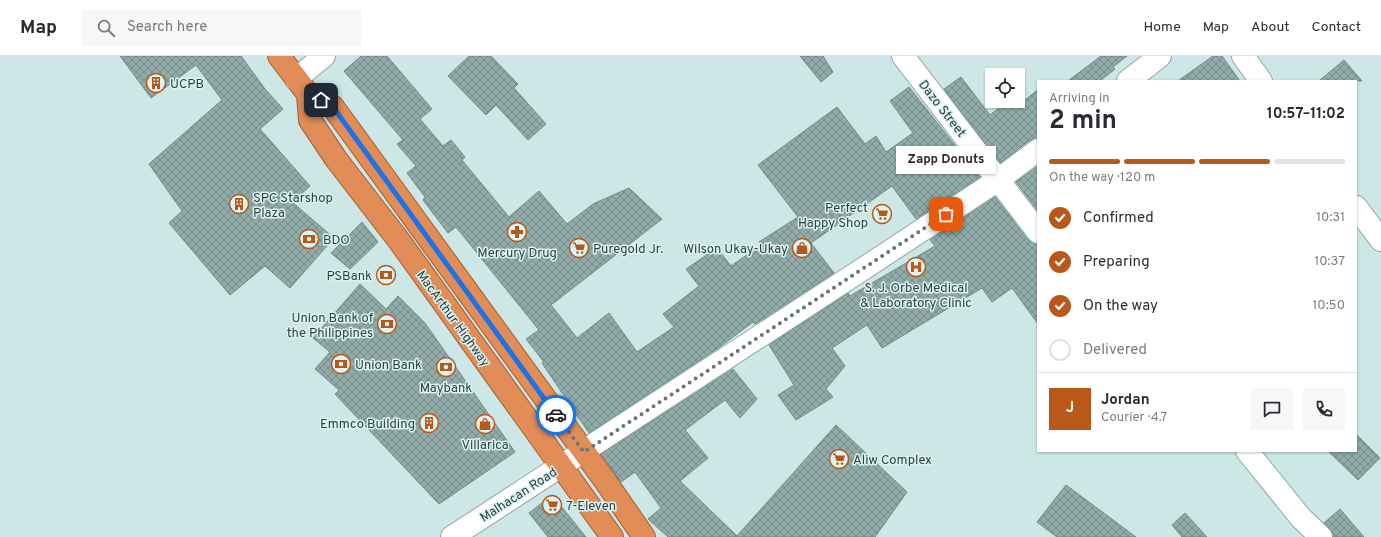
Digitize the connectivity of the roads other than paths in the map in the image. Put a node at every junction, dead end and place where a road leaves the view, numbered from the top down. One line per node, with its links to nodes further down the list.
1 (279, 56): 8 (highway, MacArthur Highway)
2 (324, 56): 8 (main road)
3 (903, 56): 10 (main road, Dazo Street)
4 (1160, 56): 6 (main road)
5 (1242, 56): 7 (main road)
6 (1129, 80)
7 (1260, 80)
8 (302, 87): 14 (highway, MacArthur Highway); 16 (highway, MacArthur Highway)
9 (1037, 151): 10 (main road, Malhacan Road)
10 (998, 180): 12 (main road, Dazo Street); 14 (main road, Malhacan Road)
11 (1357, 208): 13 (main road)
12 (1037, 231)
13 (1381, 240)
14 (584, 452): 16 (main road, Malhacan Road); 19 (highway, MacArthur Highway)
15 (1248, 452): 20 (main road)
16 (561, 466): 17 (main road, Malhacan Road); 18 (highway, MacArthur Highway)
17 (452, 537)
18 (612, 537)
19 (644, 537)
20 (1321, 537)

